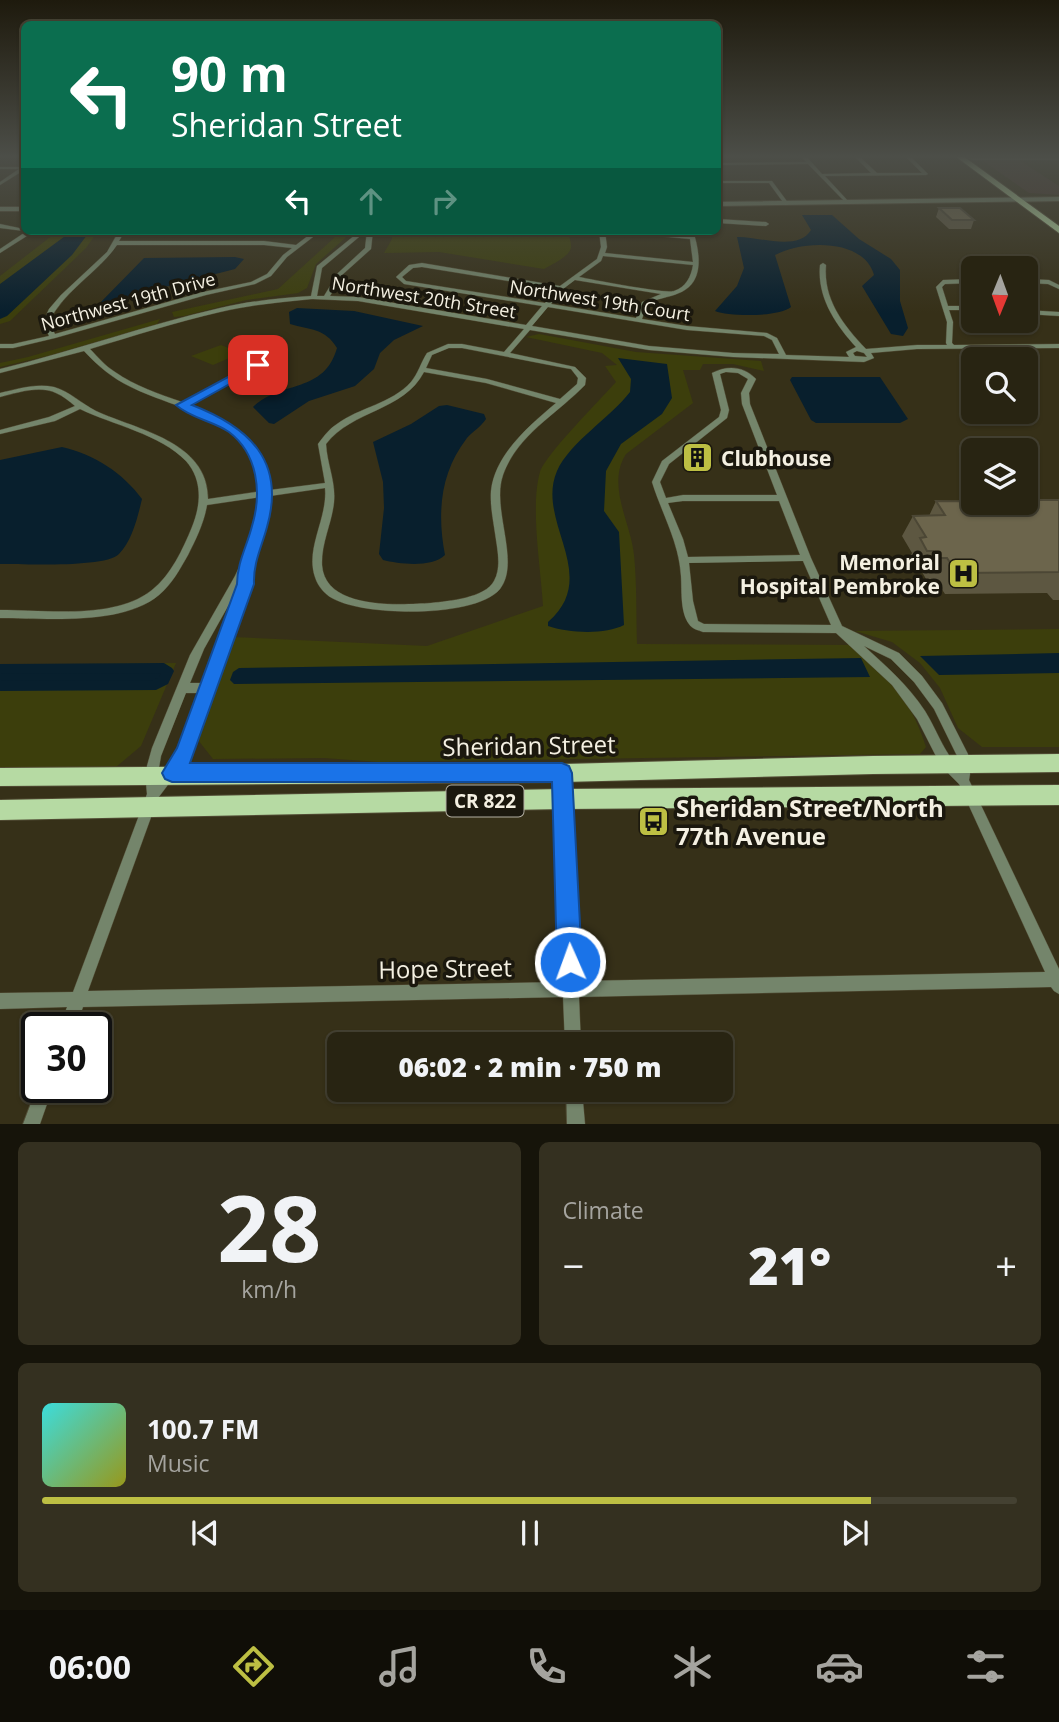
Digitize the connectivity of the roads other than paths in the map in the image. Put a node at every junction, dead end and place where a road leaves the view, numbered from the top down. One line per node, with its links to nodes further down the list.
1 (1029, 208): 10 (main road)
2 (1042, 208): 5 (main road)
3 (0, 209): 4 (street)
4 (21, 209)
5 (1059, 220)
6 (721, 221): 7 (street)
7 (765, 223)
8 (0, 226): 9 (street)
9 (21, 229)
10 (1059, 230)
11 (26, 235): 20 (street)
12 (120, 235): 18 (street)
13 (309, 235): 19 (street)
14 (357, 235): 32 (street)
15 (370, 235): 25 (street)
16 (602, 235): 21 (street)
17 (692, 235): 22 (street)
18 (117, 243): 19 (street); 44 (street)
19 (297, 247): 35 (street, Northwest 19th Drive)
20 (0, 251)
21 (603, 254): 22 (street); 26 (street)
22 (697, 264): 31 (street)
23 (340, 265): 25 (street)
24 (823, 265): 43 (street)
25 (349, 266): 33 (street)
26 (573, 278): 30 (street); 31 (street)
27 (961, 281): 36 (street)
28 (1038, 282): 29 (street)
29 (1059, 287)
30 (561, 288): 34 (street); 34 (street, Northwest 19th Court)
31 (668, 293): 40 (street)
32 (314, 296): 33 (street, Northwest 20th Street); 41 (street, Northwest 20th Street)
33 (327, 296): 42 (street, Northwest 20th Street)
34 (545, 306): 40 (street, Northwest 19th Court); 42 (street)
35 (158, 307): 41 (street); 44 (street, Northwest 19th Drive)
36 (945, 308): 37 (street); 47 (street)
37 (961, 308)
38 (1038, 313): 39 (street)
39 (1059, 314)
40 (638, 321): 53 (street, Northwest 19th Court)
41 (173, 322): 48 (street, Northwest 20th Street)
42 (526, 330): 52 (street); 53 (street, Northwest 20th Street)
43 (846, 331): 49 (street); 50 (street)
44 (53, 337): 45 (street, Northwest 19th Drive)
45 (0, 346)
46 (1059, 346): 47 (street)
47 (952, 347): 50 (street)
48 (86, 349): 57 (street, Northwest 20th Street); 61 (street)
49 (850, 351): 50 (street, Northwest 20th Street); 54 (street, Northwest 20th Street); 55 (street)
50 (867, 353): 55 (street, Northwest 20th Street)
51 (276, 354): 61 (street)
52 (506, 354): 56 (street); 59 (street)
53 (783, 356): 54 (street, Northwest 20th Street)
54 (809, 357): 55 (street, Northwest 20th Street)
55 (856, 359)
56 (423, 370): 59 (street); 63 (street)
57 (0, 371)
58 (0, 395): 60 (street)
59 (562, 402): 63 (street)
60 (80, 405): 62 (street); 67 (street)
61 (182, 405): 64 (street)
62 (0, 432)
63 (329, 485): 64 (street)
64 (265, 495): 67 (street); 70 (street)
65 (783, 498): 66 (street); 66 (street); 68 (street)
66 (664, 501): 69 (street)
67 (205, 502): 71 (street)
68 (806, 558): 69 (street); 72 (street)
69 (684, 560): 72 (street)
70 (245, 569): 73 (street); 74 (street)
71 (0, 614)
72 (838, 629): 75 (street); 81 (street)
73 (183, 688): 74 (street); 77 (street)
74 (209, 688): 78 (street)
75 (945, 762): 79 (main road, Sheridan Street / CR 822); 81 (main road, Sheridan Street / CR 822)
76 (1059, 762): 81 (main road, Sheridan Street / CR 822)
77 (151, 773): 78 (main road, Sheridan Street / CR 822); 80 (main road, Sheridan Street / CR 822); 84 (street)
78 (172, 773): 79 (main road, Sheridan Street / CR 822); 84 (street)
79 (562, 773): 83 (street)
80 (0, 777)
81 (967, 779): 82 (main road, Sheridan Street / CR 822); 83 (main road, Sheridan Street / CR 822); 86 (street)
82 (1059, 795)
83 (563, 799): 84 (main road, Sheridan Street / CR 822); 87 (street)
84 (150, 801): 85 (main road, Sheridan Street / CR 822); 88 (street)
85 (0, 810)
86 (1058, 981): 87 (street, Hope Street)
87 (570, 988): 88 (street, Hope Street); 91 (street)
88 (79, 1000): 89 (street, Hope Street); 90 (street)
89 (0, 1001)
90 (74, 1012)
91 (572, 1032)
92 (575, 1102): 95 (street)
93 (39, 1103): 94 (street)
94 (31, 1124)
95 (576, 1124)

